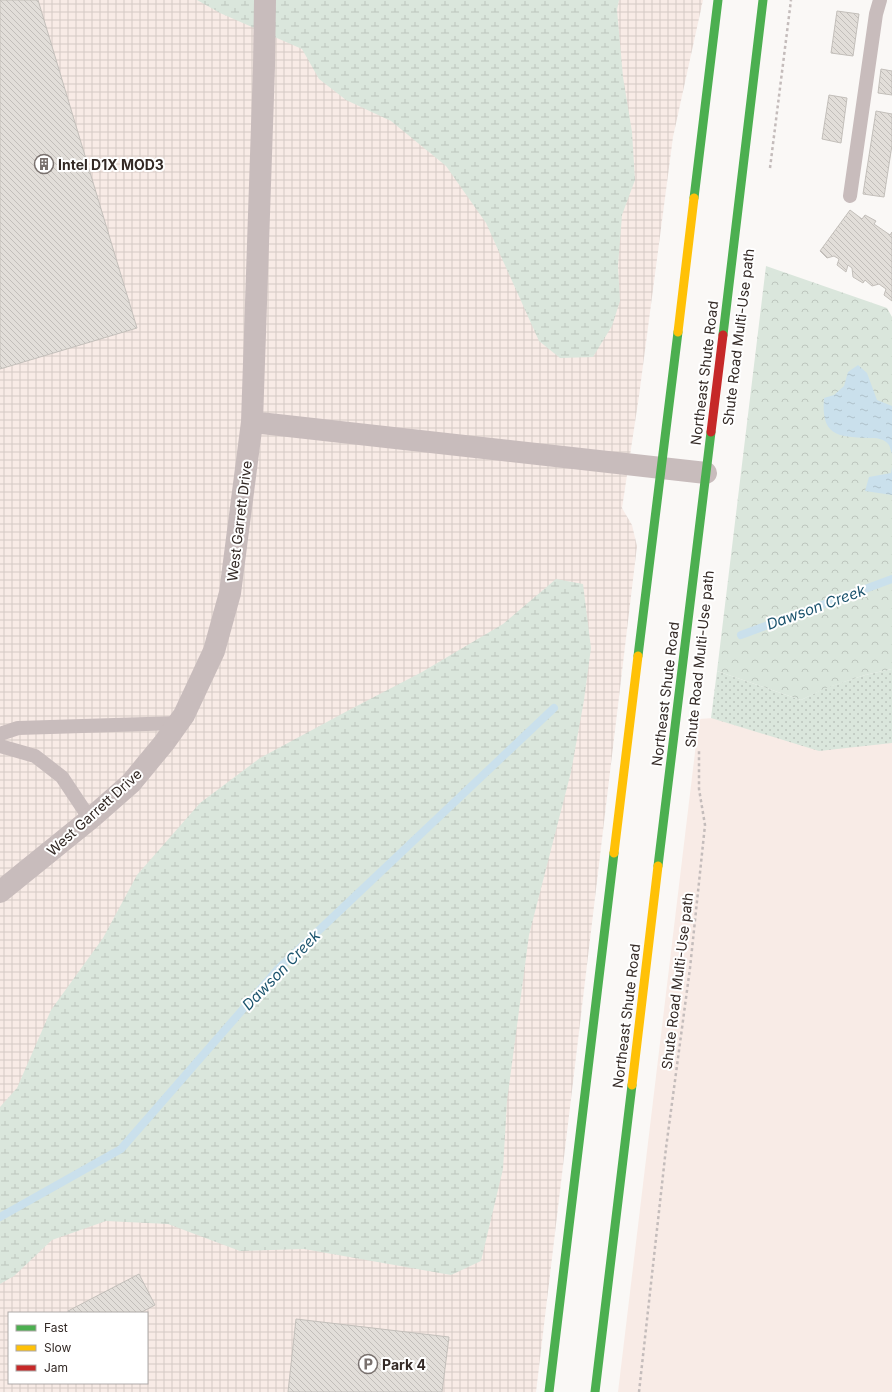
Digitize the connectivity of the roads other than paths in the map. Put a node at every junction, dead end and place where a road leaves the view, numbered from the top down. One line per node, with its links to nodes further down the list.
1 (265, 0): 6 (street, West Garrett Drive)
2 (718, 0): 7 (main road)
3 (763, 0): 8 (main road, Northeast Shute Road)
4 (880, 0): 5 (lane)
5 (850, 196)
6 (252, 422): 7 (street); 9 (street, West Garrett Drive)
7 (661, 468): 8 (street); 14 (main road)
8 (706, 473): 15 (main road, Northeast Shute Road)
9 (179, 723): 10 (lane); 12 (street, West Garrett Drive)
10 (0, 734)
11 (0, 746): 12 (lane)
12 (90, 819): 13 (street, West Garrett Drive)
13 (0, 892)
14 (549, 1392)
15 (595, 1392)

